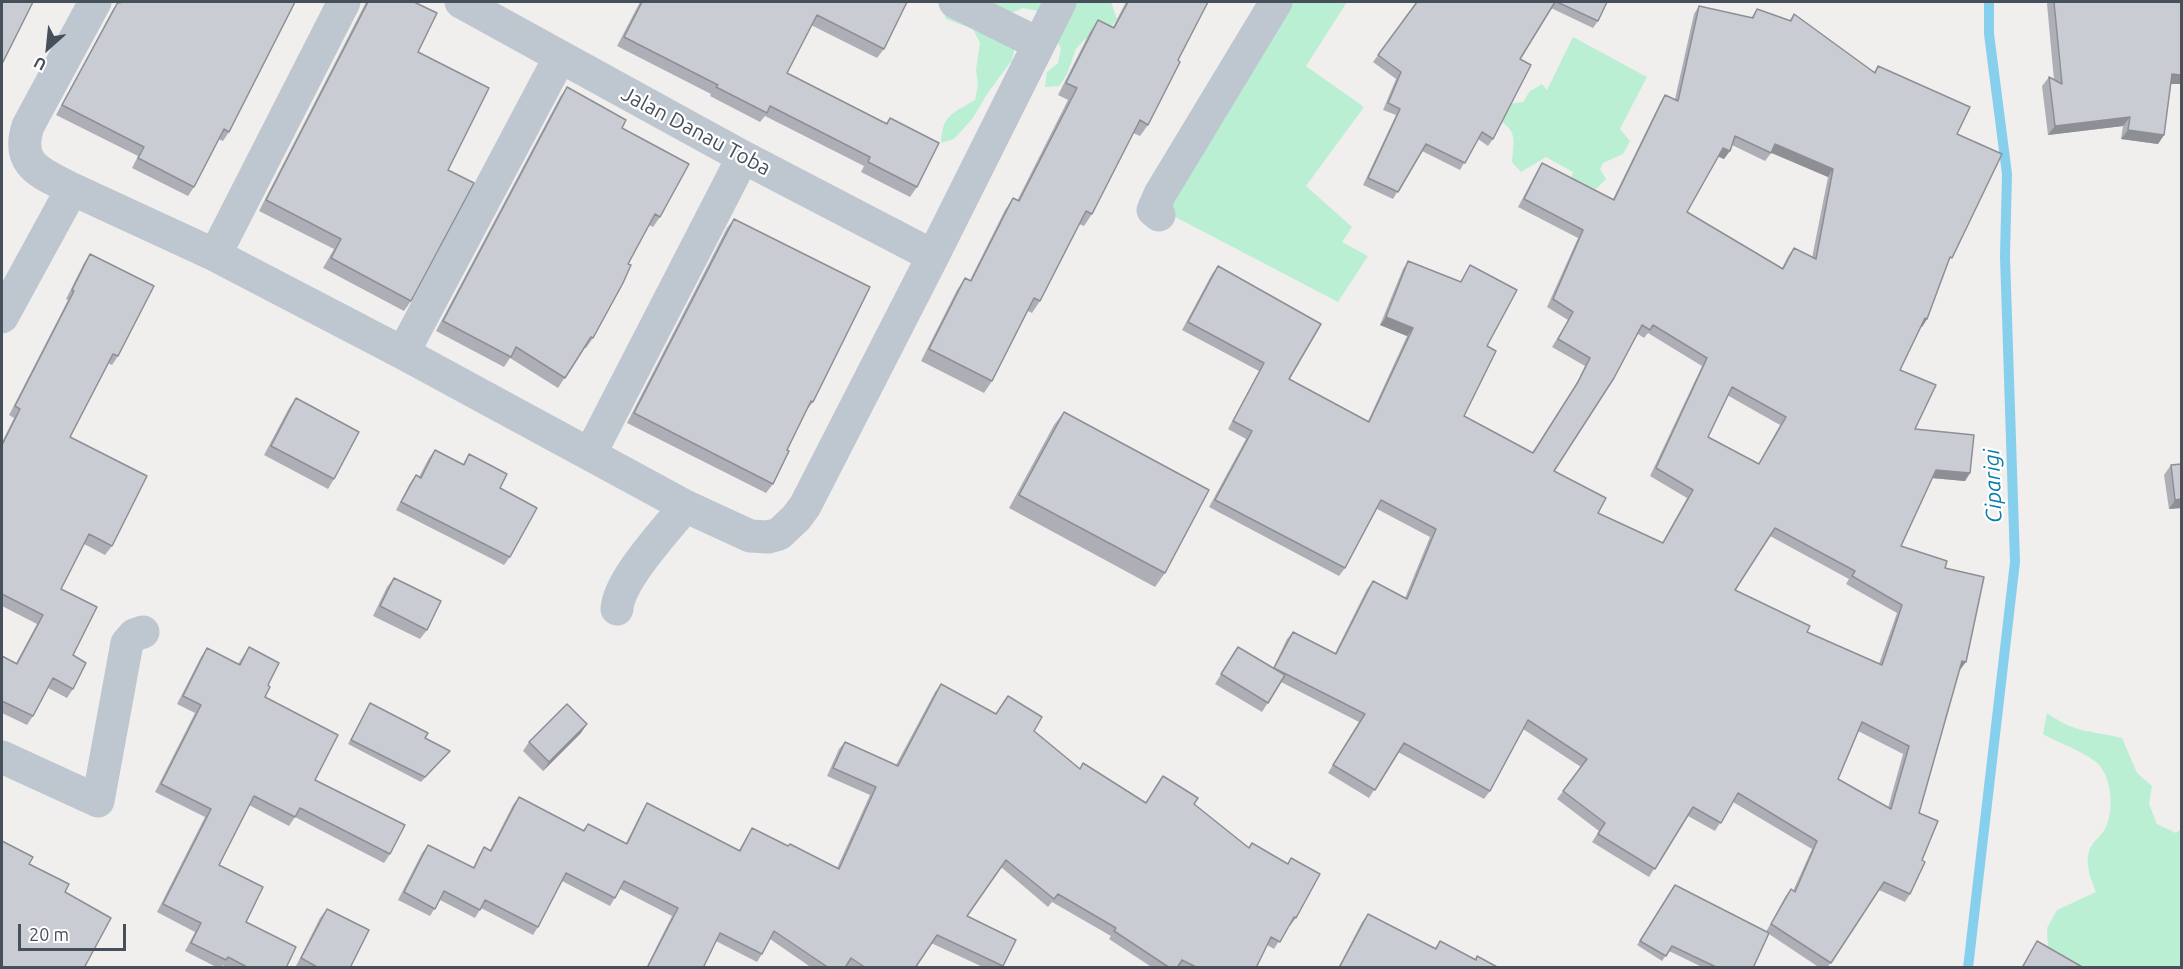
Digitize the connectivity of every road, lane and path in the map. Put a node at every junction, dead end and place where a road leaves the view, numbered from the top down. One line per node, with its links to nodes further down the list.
1 (95, 2): 10 (street)
2 (344, 2): 12 (street)
3 (461, 2): 8 (street, Jalan Danau Toba)
4 (955, 2): 7 (street)
5 (1060, 2): 7 (street)
6 (1276, 2): 11 (street)
7 (1039, 44): 13 (street)
8 (560, 57): 9 (street, Jalan Danau Toba); 15 (street)
9 (743, 157): 13 (street, Jalan Danau Toba); 16 (street)
10 (72, 189): 12 (street); 14 (street)
11 (1159, 215)
12 (215, 255): 15 (street)
13 (933, 256): 17 (street)
14 (2, 317)
15 (402, 353): 16 (street)
16 (590, 454): 17 (street)
17 (685, 506): 18 (street)
18 (617, 609)
19 (143, 632): 20 (street)
20 (2, 757)

